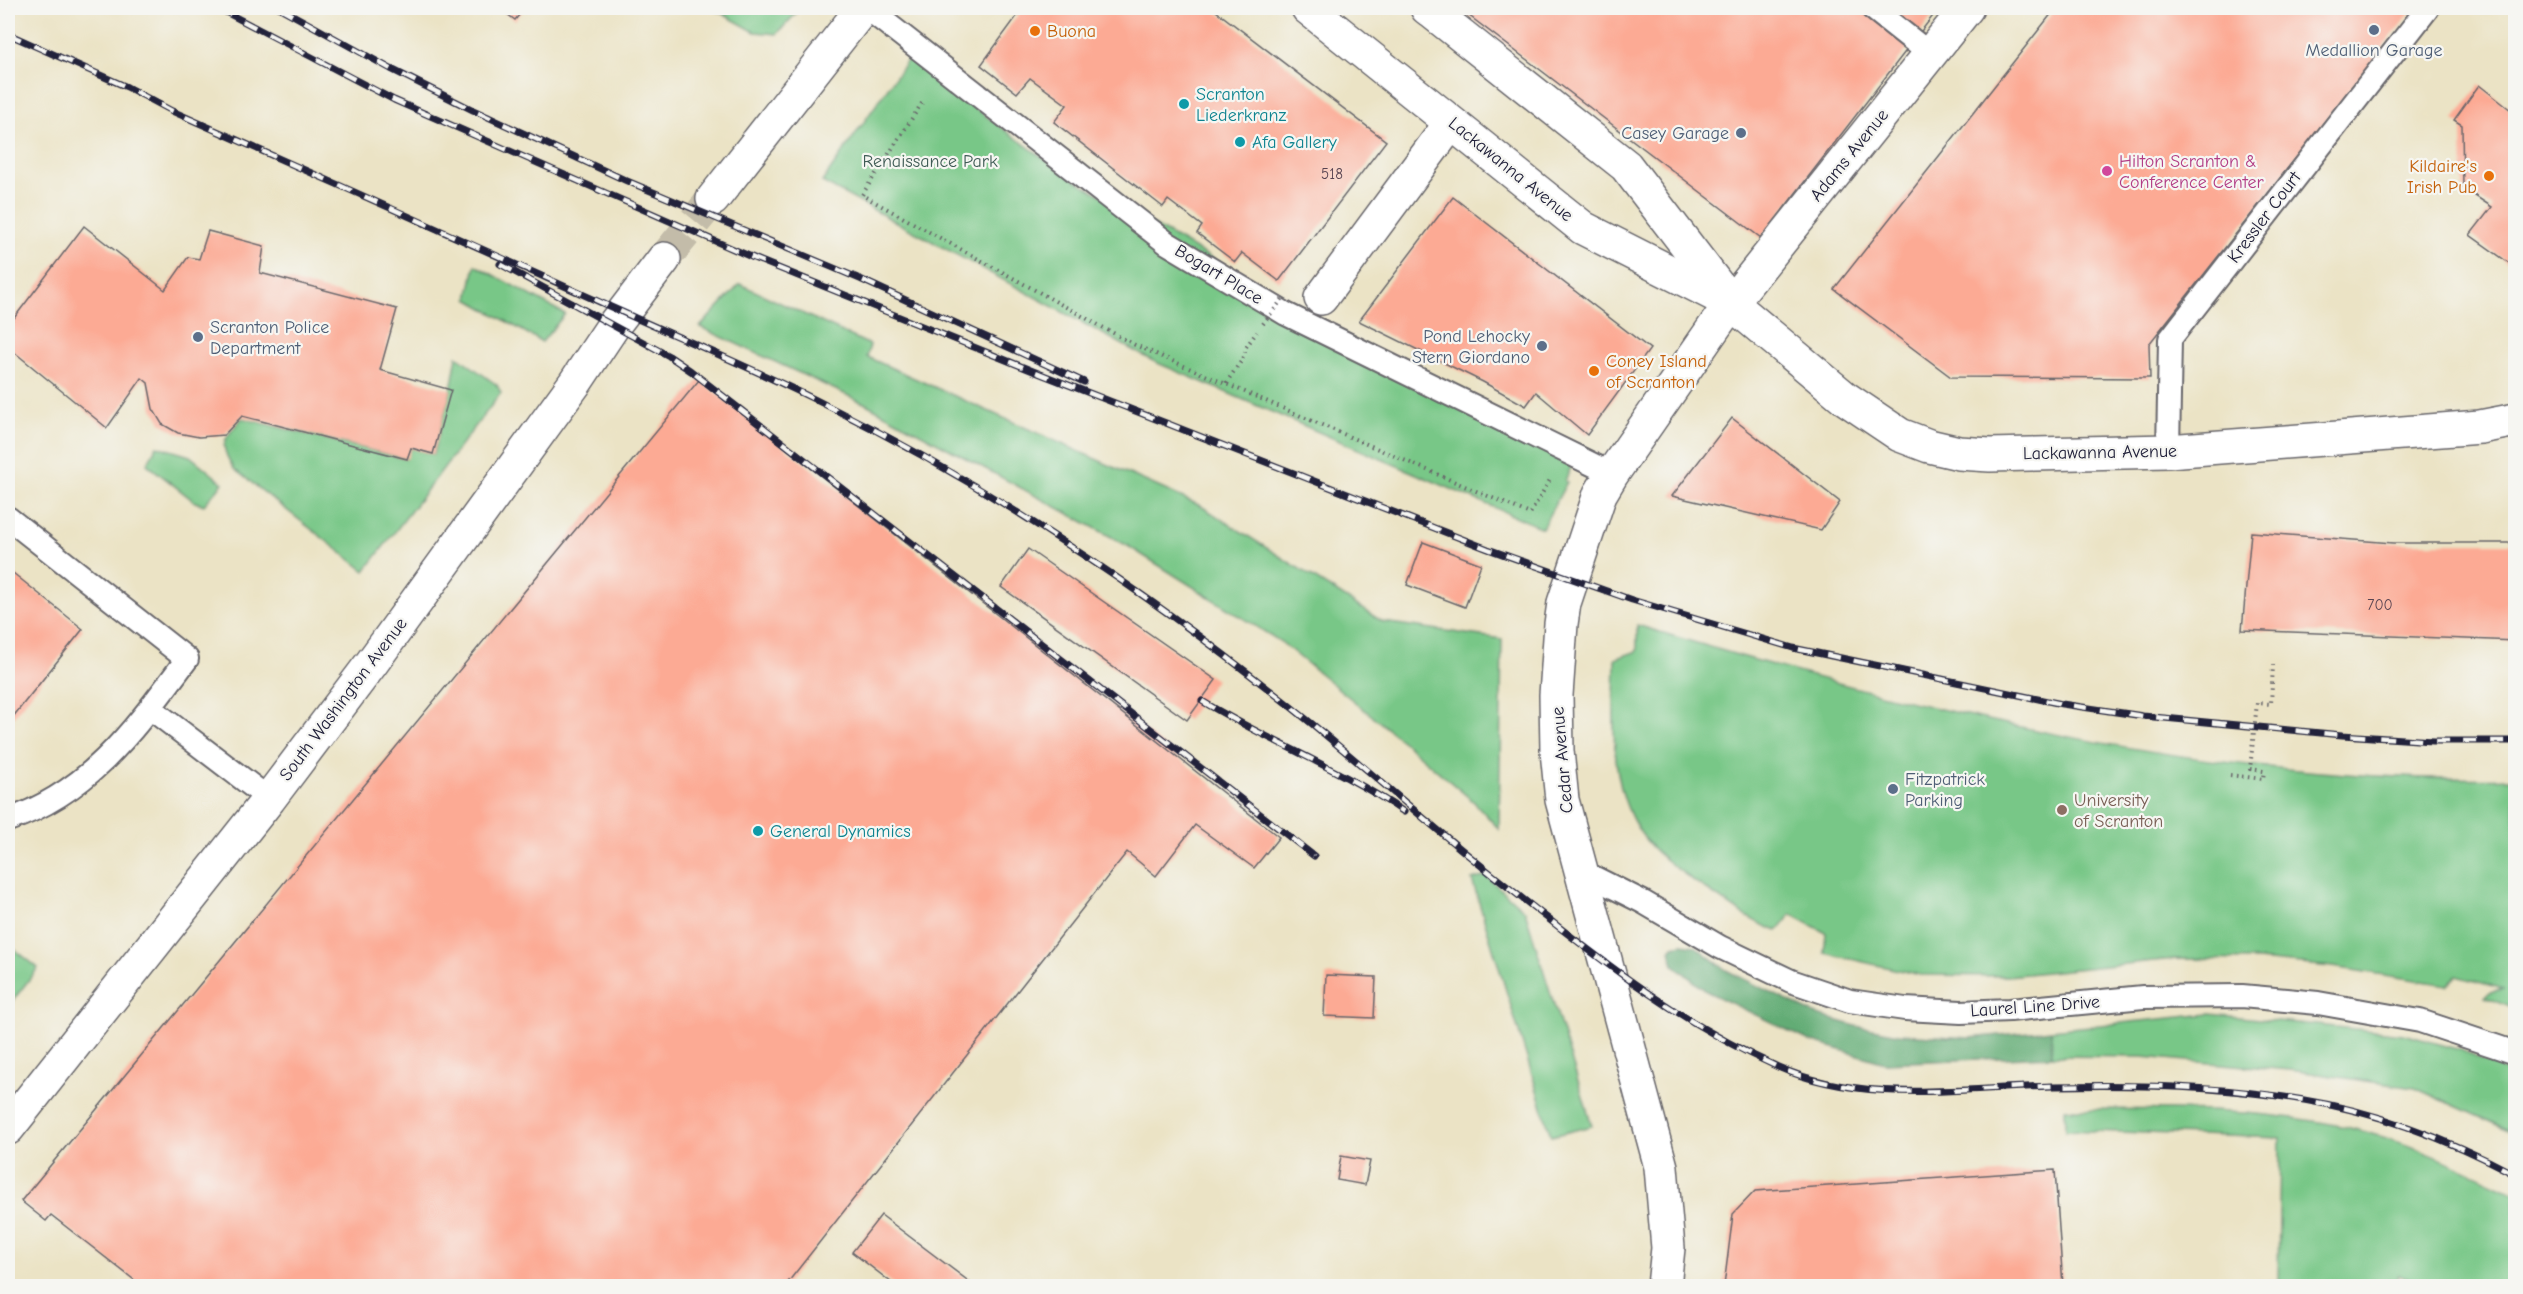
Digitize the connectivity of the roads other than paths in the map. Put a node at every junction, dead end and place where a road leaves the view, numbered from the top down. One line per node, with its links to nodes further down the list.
1 (865, 8): 9 (main road); 15 (lane, Bogart Place)
2 (1308, 8): 12 (main road, Lackawanna Avenue)
3 (1427, 8): 12 (main road, Lackawanna Avenue)
4 (1872, 8): 7 (lane)
5 (1967, 8): 7 (main road, Adams Avenue)
6 (2428, 8): 14 (lane, Kressler Court)
7 (1930, 54): 12 (main road, Adams Avenue)
8 (1448, 127): 11 (main road)
9 (713, 199)
10 (664, 259): 18 (main road, South Washington Avenue)
11 (1322, 298)
12 (1731, 303): 14 (main road, Lackawanna Avenue); 15 (main road, Cedar Avenue)
13 (2516, 420): 14 (main road, Lackawanna Avenue)
14 (2168, 451)
15 (1612, 474): 20 (main road, Cedar Avenue)
16 (8, 518): 17 (lane)
17 (150, 708): 18 (lane); 19 (lane)
18 (268, 799): 22 (main road, South Washington Avenue)
19 (8, 820)
20 (1579, 870): 21 (lane, Laurel Line Drive); 23 (main road, Cedar Avenue)
21 (2516, 1053)
22 (8, 1128)
23 (1664, 1287)

